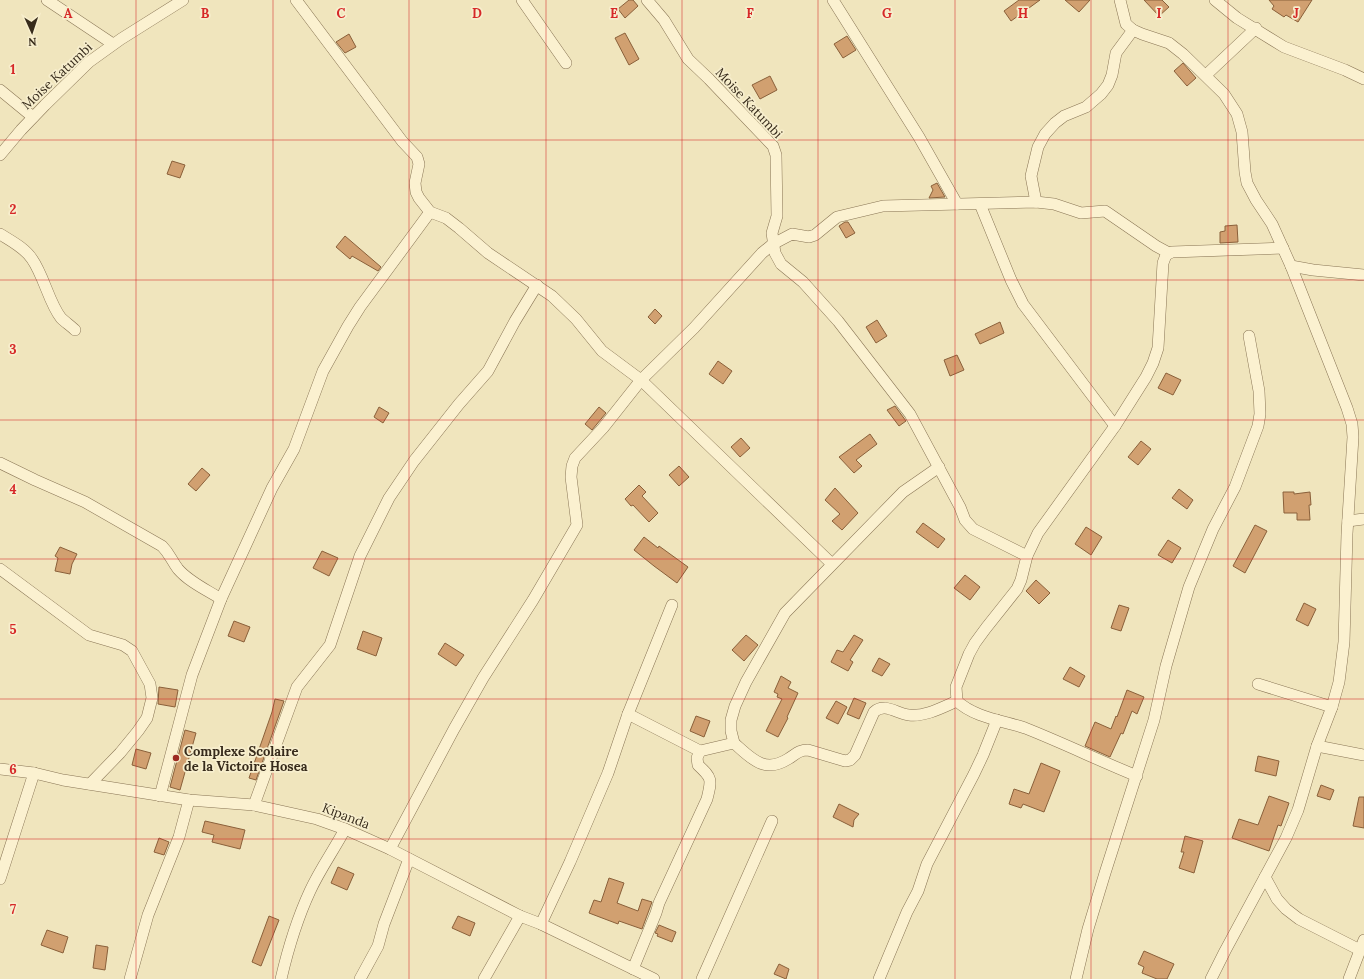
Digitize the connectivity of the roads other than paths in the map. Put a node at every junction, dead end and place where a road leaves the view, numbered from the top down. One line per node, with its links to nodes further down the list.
1 (47, 0): 11 (street)
2 (183, 0): 11 (street, Moise Katumbi)
3 (296, 0): 21 (street)
4 (522, 0): 12 (street)
5 (647, 0): 23 (street, Moise Katumbi)
6 (833, 0): 19 (street)
7 (1120, 0): 10 (street)
8 (1215, 0): 9 (street)
9 (1256, 28): 13 (street); 14 (street)
10 (1133, 30): 13 (street); 18 (street)
11 (114, 44): 16 (street, Moise Katumbi)
12 (566, 63)
13 (1206, 75): 24 (street)
14 (1364, 79)
15 (0, 90): 16 (street)
16 (33, 117): 17 (street, Moise Katumbi)
17 (0, 155)
18 (1036, 202): 20 (street); 25 (street)
19 (957, 204): 20 (street); 23 (street)
20 (980, 204): 32 (street)
21 (430, 212): 28 (street); 40 (street)
22 (0, 234): 29 (street)
23 (773, 244): 31 (street); 34 (street)
24 (1283, 248): 25 (street); 26 (street)
25 (1169, 253): 32 (street)
26 (1291, 266): 27 (street); 36 (street)
27 (1364, 275)
28 (537, 285): 31 (street); 57 (street)
29 (75, 330)
30 (1248, 336): 53 (street)
31 (641, 380): 38 (street); 60 (street)
32 (1115, 426): 37 (street)
33 (0, 463): 40 (street)
34 (939, 467): 37 (street); 38 (street)
35 (1364, 519): 36 (street)
36 (1348, 521): 44 (street)
37 (1027, 556): 43 (street)
38 (832, 564): 47 (street)
39 (0, 569): 54 (street)
40 (221, 599): 55 (street)
41 (672, 605): 45 (street)
42 (1258, 684): 44 (street)
43 (958, 701): 46 (street); 47 (street)
44 (1332, 707): 48 (street)
45 (628, 714): 49 (street); 65 (street)
46 (997, 720): 53 (street); 74 (street)
47 (734, 743): 49 (street)
48 (1317, 746): 50 (street); 62 (street)
49 (700, 751): 67 (street)
50 (1364, 755)
51 (0, 769): 52 (street, Kipanda)
52 (34, 773): 54 (street, Kipanda); 63 (street)
53 (1137, 776): 75 (street)
54 (90, 784): 55 (street, Kipanda)
55 (160, 796): 56 (street, Kipanda)
56 (189, 800): 57 (street, Kipanda); 68 (street)
57 (254, 805): 59 (street, Kipanda)
58 (772, 821): 73 (street)
59 (345, 829): 60 (street, Kipanda); 69 (street)
60 (390, 849): 61 (street, Kipanda)
61 (408, 859): 64 (street, Kipanda); 70 (street)
62 (1265, 876): 66 (street); 76 (street)
63 (0, 880)
64 (520, 916): 65 (street, Kipanda); 71 (street)
65 (541, 924): 67 (street, Kipanda)
66 (1362, 945): 77 (street)
67 (633, 969): 72 (street, Kipanda)
68 (130, 979)
69 (281, 979)
70 (360, 979)
71 (484, 979)
72 (654, 979)
73 (702, 979)
74 (880, 979)
75 (1076, 979)
76 (1211, 979)
77 (1349, 979)

